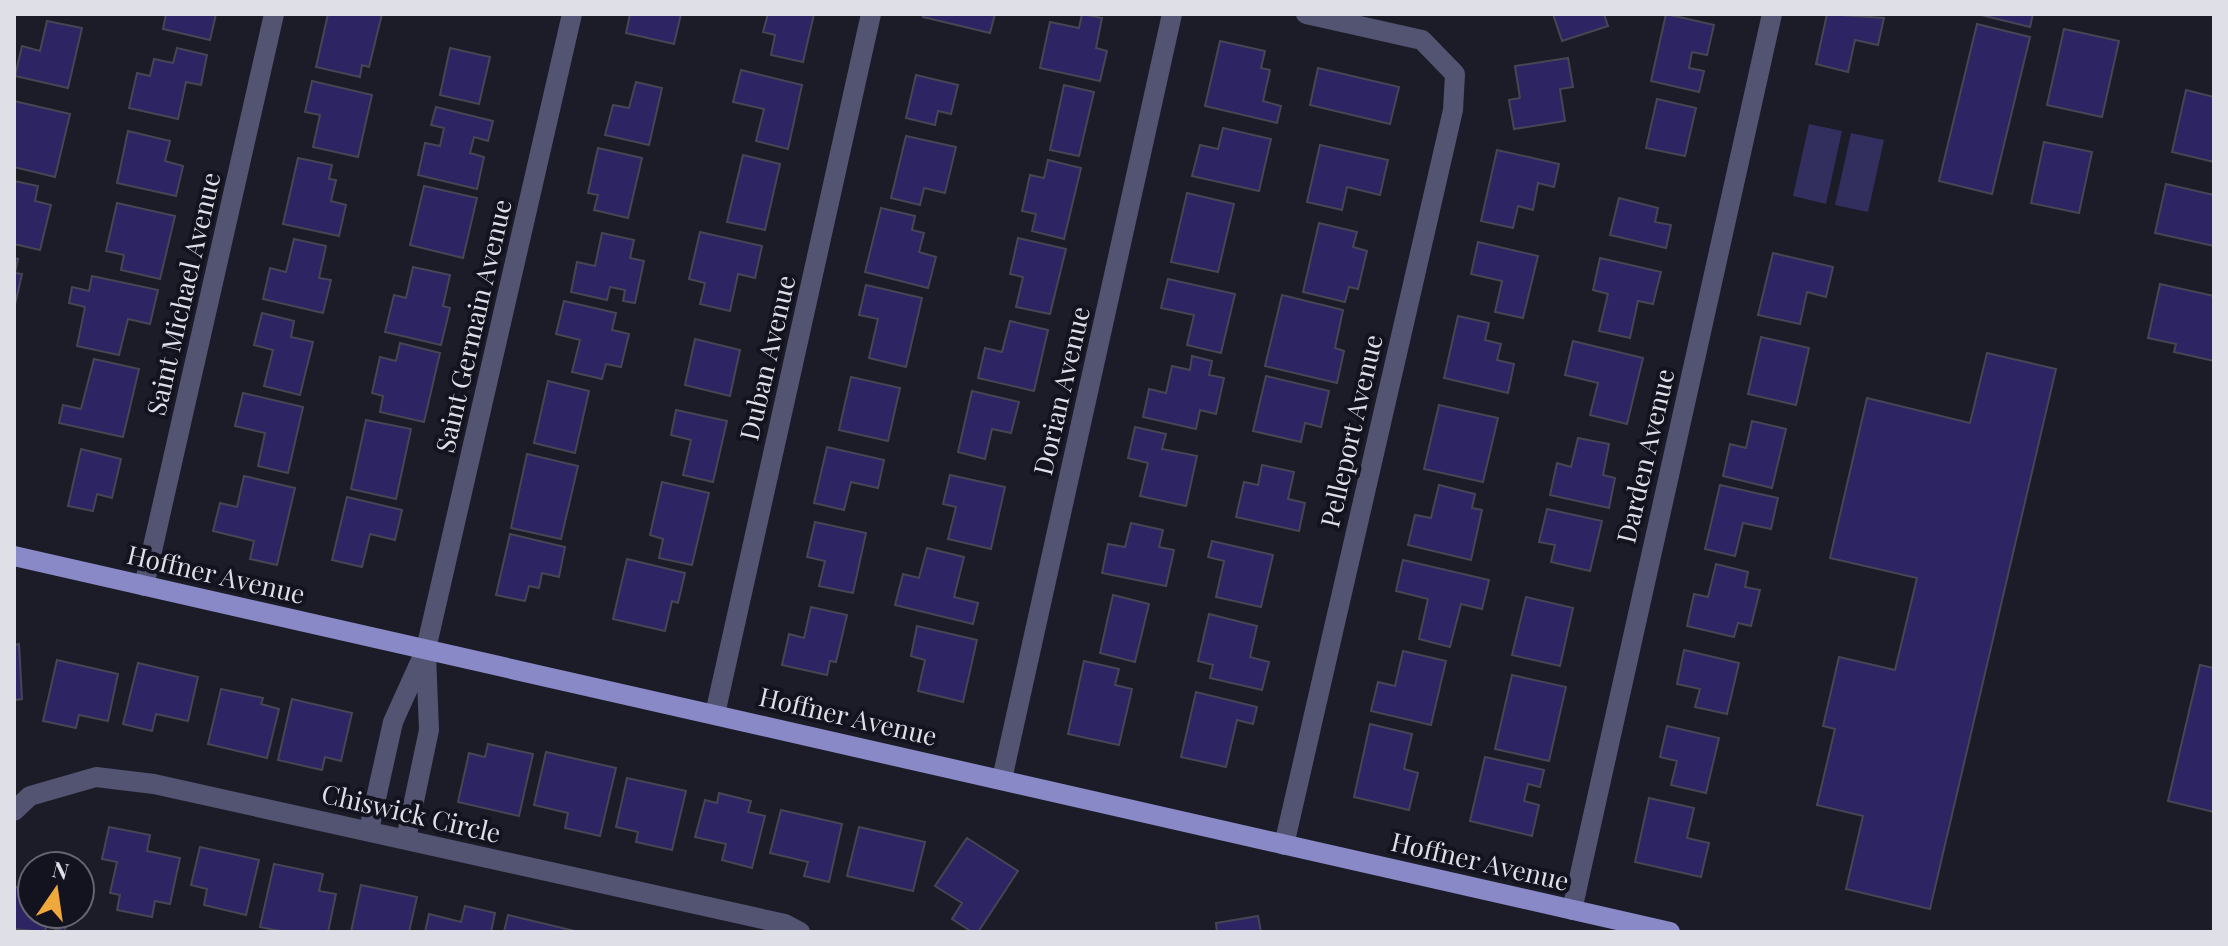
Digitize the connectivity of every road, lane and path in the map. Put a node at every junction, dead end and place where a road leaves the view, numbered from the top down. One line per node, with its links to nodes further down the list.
1 (274, 14): 8 (street, Saint Michael Avenue)
2 (572, 14): 9 (street, Saint Germain Avenue)
3 (871, 14): 10 (street, Duban Avenue)
4 (1172, 14): 11 (street, Dorian Avenue)
5 (1306, 14): 15 (street, Pelleport Avenue)
6 (1772, 14): 16 (street, Darden Avenue)
7 (14, 556): 8 (main road, Hoffner Avenue)
8 (144, 586): 9 (main road, Hoffner Avenue)
9 (426, 649): 10 (main road, Hoffner Avenue); 13 (street); 14 (street)
10 (715, 714): 11 (main road, Hoffner Avenue)
11 (1002, 779): 15 (main road, Hoffner Avenue)
12 (14, 811): 13 (street, Chiswick Circle)
13 (369, 830): 14 (street, Chiswick Circle)
14 (406, 839): 17 (street, Chiswick Circle)
15 (1284, 845): 16 (main road, Hoffner Avenue)
16 (1572, 910): 18 (main road, Hoffner Avenue)
17 (800, 932)
18 (1670, 932)

